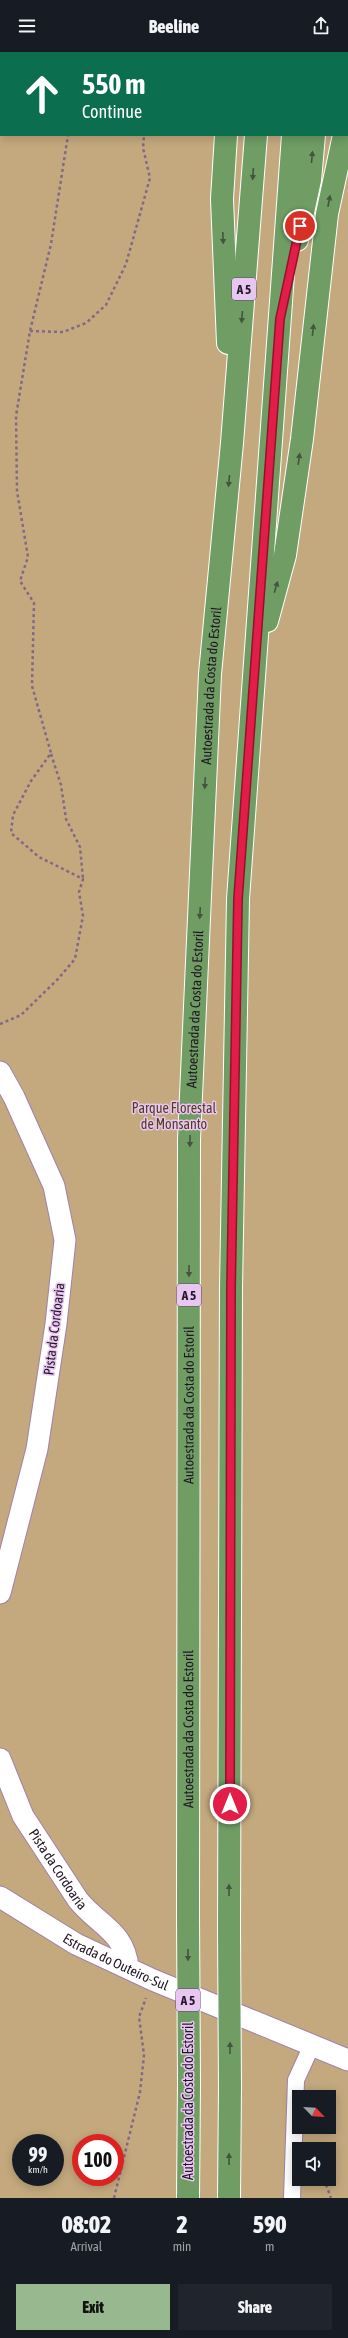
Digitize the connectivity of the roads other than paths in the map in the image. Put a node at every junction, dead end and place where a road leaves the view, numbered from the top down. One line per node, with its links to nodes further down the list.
1 (226, 136): 7 (highway, one-way to 7)
2 (256, 136): 7 (highway, Autoestrada da Costa do Estoril / A 5, one-way to 7)
3 (294, 136): 6 (highway)
4 (314, 136): 6 (highway, one-way to 4)
5 (344, 136): 8 (highway, one-way to 5)
6 (280, 319): 8 (highway)
7 (232, 443): 16 (highway, Autoestrada da Costa do Estoril / A 5, one-way to 16, bridge)
8 (254, 665): 17 (highway, one-way to 8, bridge)
9 (0, 1072): 10 (street, Pista da Cordoaria)
10 (0, 1593)
11 (0, 1759): 13 (street, Pista da Cordoaria)
12 (0, 1897): 13 (street, Estrada do Outeiro-Sul)
13 (128, 1968): 14 (street, Estrada do Outeiro-Sul)
14 (312, 2045): 15 (street, Estrada do Outeiro-Sul); 18 (street)
15 (348, 2060)
16 (188, 2198)
17 (229, 2198)
18 (292, 2198)

